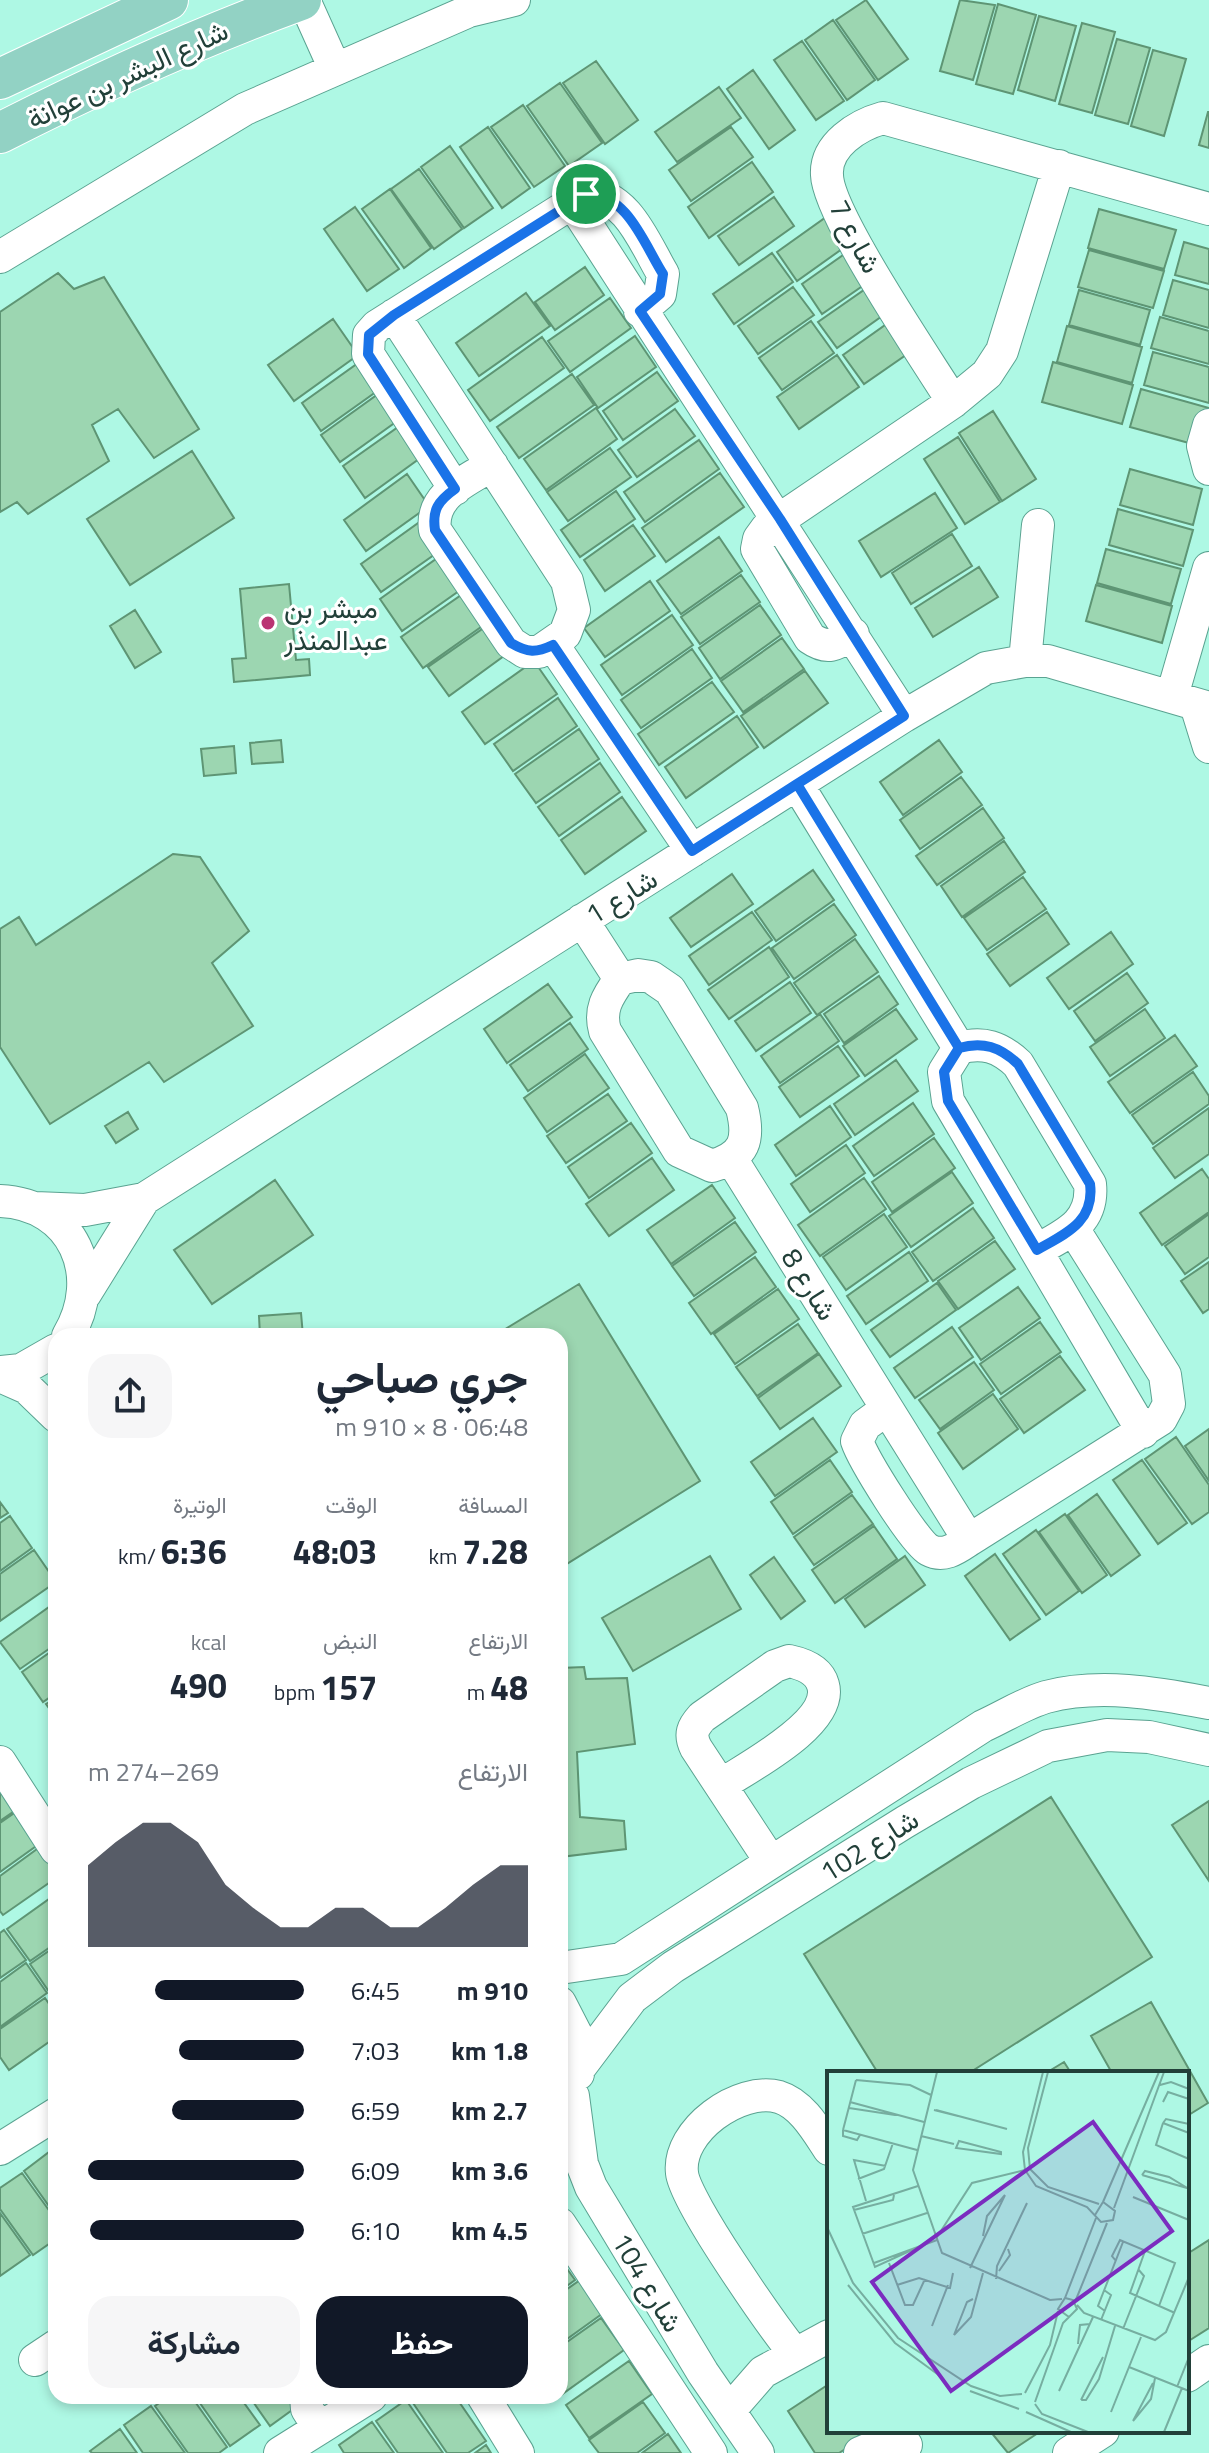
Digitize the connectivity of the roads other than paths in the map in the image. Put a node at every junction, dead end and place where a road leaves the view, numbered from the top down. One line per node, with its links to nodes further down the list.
1 (168, 0): 5 (main road, شارع البشر بن عوانة)
2 (302, 0): 4 (street); 6 (main road, شارع البشر بن عوانة)
3 (514, 0): 4 (street)
4 (335, 69): 9 (street)
5 (0, 79)
6 (0, 133)
7 (1059, 166): 8 (street, شارع 7); 11 (street); 11 (street, شارع 7)
8 (1209, 209)
9 (0, 257)
10 (394, 315): 13 (street); 15 (street); 16 (street)
11 (953, 402): 16 (street)
12 (1209, 425): 14 (street)
13 (492, 465): 15 (street); 19 (street)
14 (1209, 469)
15 (455, 489): 19 (street)
16 (780, 519): 22 (street)
17 (1038, 525): 20 (street)
18 (1209, 568): 21 (street)
19 (553, 645): 25 (street)
20 (1025, 661): 21 (street, شارع 1); 22 (street, شارع 1)
21 (1192, 703): 23 (street)
22 (904, 716): 24 (street, شارع 1)
23 (1209, 747)
24 (797, 784): 25 (street, شارع 1); 28 (street)
25 (692, 851): 26 (street, شارع 1)
26 (582, 920): 27 (street); 30 (street, شارع 1)
27 (620, 979): 29 (street); 29 (street)
28 (959, 1048): 32 (street); 33 (street)
29 (732, 1160): 38 (street, شارع 8)
30 (144, 1199): 31 (street, شارع 1); 34 (street, شارع 1)
31 (12, 1201): 34 (street)
32 (1074, 1230): 33 (street); 39 (street)
33 (1037, 1250): 39 (street)
34 (79, 1320)
35 (48, 1357): 36 (street)
36 (0, 1374): 37 (street)
37 (48, 1408)
38 (887, 1409): 40 (street, شارع 8); 40 (street)
39 (1143, 1432): 40 (street)
40 (969, 1540)
41 (1209, 1703): 45 (street, شارع 102)
42 (1209, 1750): 46 (street, شارع 102)
43 (0, 1762): 47 (street)
44 (721, 1785): 48 (street)
45 (882, 1788): 46 (street); 48 (street, شارع 102)
46 (905, 1822): 51 (street, شارع 102)
47 (48, 1837)
48 (771, 1862): 49 (street, شارع 102)
49 (568, 1967)
50 (568, 2019): 51 (street, شارع 104)
51 (571, 2094): 59 (street, شارع 104)
52 (48, 2119): 54 (street)
53 (827, 2146): 57 (street)
54 (0, 2149)
55 (568, 2236): 70 (street, شارع 104)
56 (827, 2336): 57 (street)
57 (784, 2341): 59 (street); 64 (street)
58 (1209, 2361): 60 (street)
59 (703, 2373): 64 (street, شارع 104)
60 (1189, 2375)
61 (307, 2404): 65 (street)
62 (358, 2404): 65 (street)
63 (488, 2404): 69 (street)
64 (729, 2411): 71 (street, شارع 104)
65 (319, 2428): 68 (street)
66 (1100, 2433): 73 (street)
67 (905, 2443): 72 (street)
68 (280, 2453)
69 (518, 2453)
70 (711, 2453)
71 (758, 2453)
72 (860, 2453)
73 (1069, 2453)

